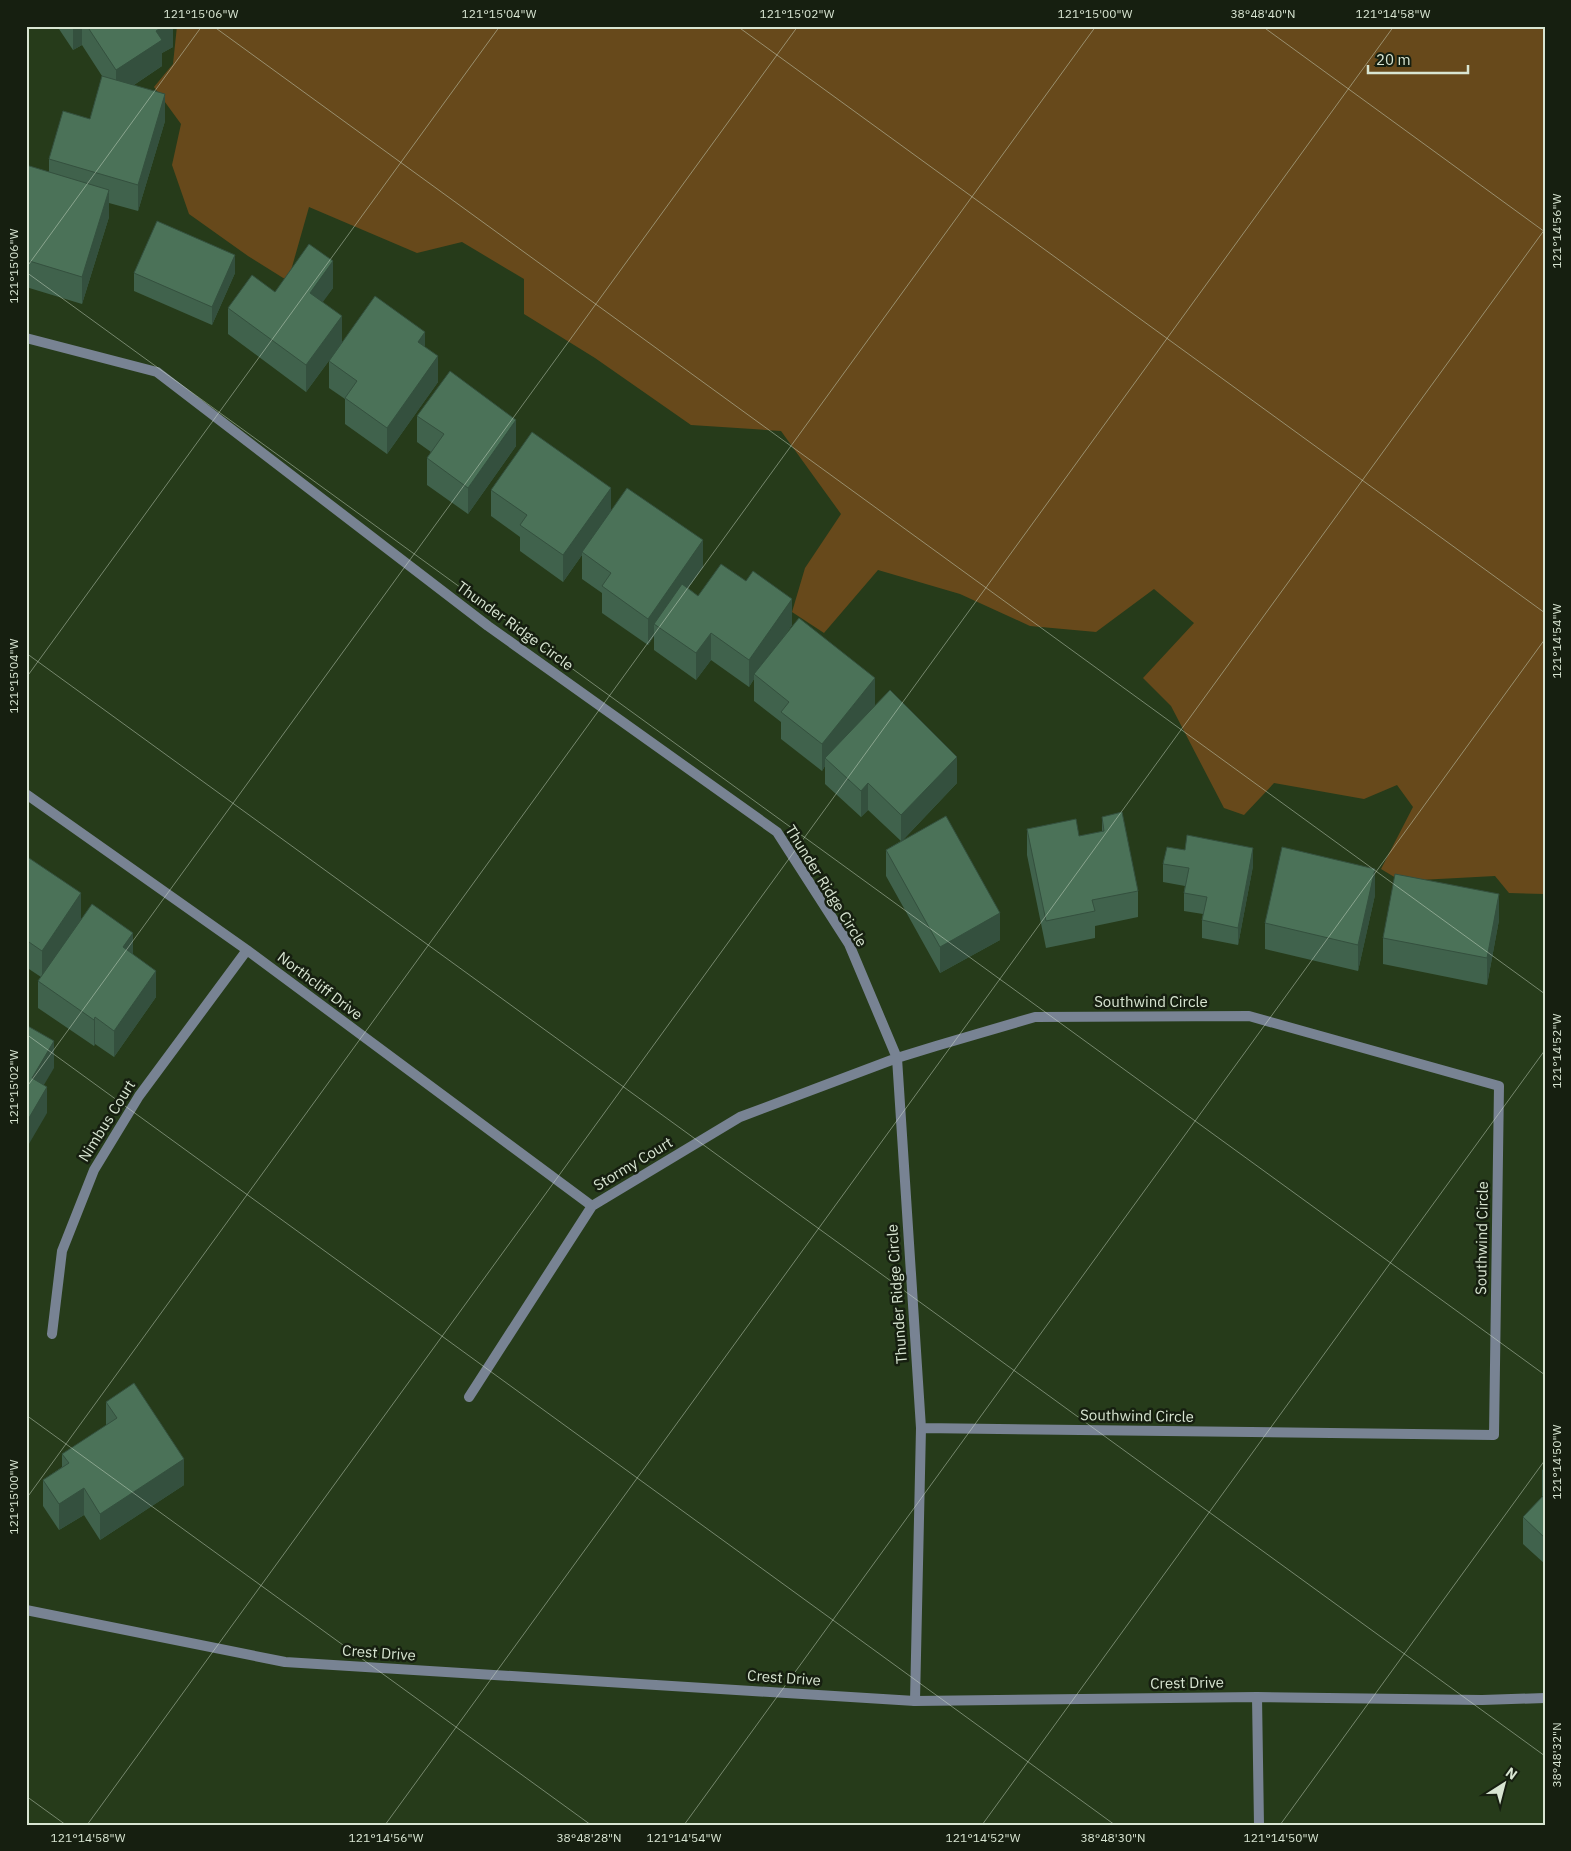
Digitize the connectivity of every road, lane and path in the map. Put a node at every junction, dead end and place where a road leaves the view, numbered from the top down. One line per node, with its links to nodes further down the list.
1 (26, 338): 4 (street, Thunder Ridge Circle)
2 (26, 794): 3 (street, Northcliff Drive)
3 (247, 950): 5 (street, Northcliff Drive); 6 (street, Nimbus Court)
4 (897, 1058): 5 (street, Stormy Court); 8 (street, Thunder Ridge Circle); 8 (street, Southwind Circle)
5 (592, 1206): 7 (street, Stormy Court)
6 (52, 1334)
7 (469, 1397)
8 (921, 1428): 12 (street, Thunder Ridge Circle)
9 (26, 1610): 12 (street, Crest Drive)
10 (1256, 1697): 11 (street, Crest Drive); 12 (street, Crest Drive); 13 (street)
11 (1545, 1698)
12 (915, 1702)
13 (1259, 1825)

